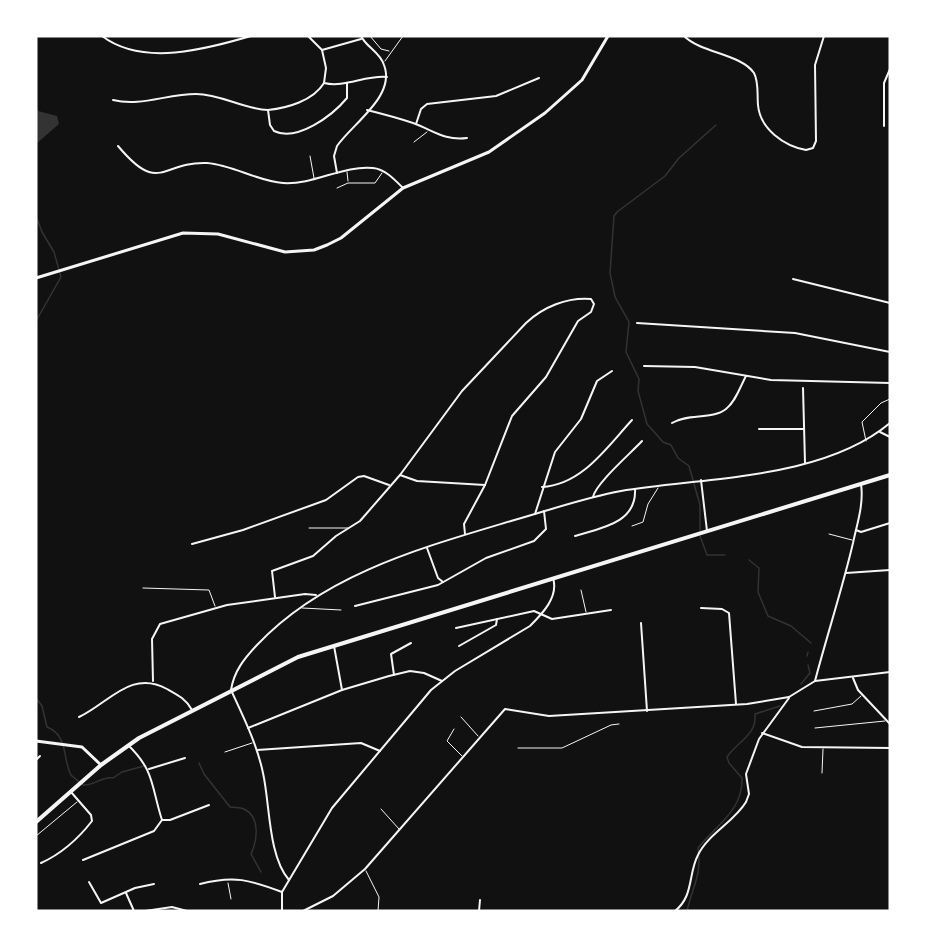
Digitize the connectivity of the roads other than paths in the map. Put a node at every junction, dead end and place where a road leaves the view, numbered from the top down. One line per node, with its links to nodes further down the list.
1 (102, 36): 2 (street)
2 (251, 36)
3 (308, 36): 9 (street)
4 (403, 36): 10 (lane)
5 (608, 36): 32 (street)
6 (684, 36): 7 (street)
7 (824, 36)
8 (361, 37): 9 (street); 10 (street)
9 (321, 50): 15 (street)
10 (384, 63): 12 (street)
11 (890, 69): 20 (street)
12 (387, 77): 14 (street); 18 (street)
13 (539, 78): 19 (street)
14 (347, 83): 15 (street); 17 (street)
15 (324, 84): 17 (street)
16 (113, 100): 17 (street)
17 (268, 110)
18 (368, 110): 19 (street); 28 (street)
19 (416, 124): 21 (street)
20 (884, 126)
21 (429, 131): 22 (street); 23 (lane)
22 (467, 138)
23 (414, 142)
24 (118, 146): 29 (street)
25 (310, 156): 29 (lane)
26 (383, 171): 27 (street); 30 (lane); 32 (street)
27 (348, 172): 28 (street); 30 (lane)
28 (338, 173): 29 (street)
29 (314, 180)
30 (348, 183): 31 (lane)
31 (337, 188)
32 (403, 188): 33 (street)
33 (36, 278)
34 (793, 279): 35 (street)
35 (890, 303)
36 (637, 323): 37 (street)
37 (890, 352)
38 (644, 366): 40 (street)
39 (612, 371): 61 (street)
40 (746, 376): 41 (street); 45 (street)
41 (890, 383)
42 (803, 388): 48 (street)
43 (890, 399): 52 (lane)
44 (632, 420): 61 (street)
45 (672, 423)
46 (890, 423): 49 (street)
47 (759, 429): 48 (street)
48 (804, 429): 53 (street)
49 (880, 432): 50 (street); 52 (street)
50 (890, 437)
51 (642, 441): 63 (street)
52 (866, 441): 53 (street)
53 (805, 463): 56 (street)
54 (400, 475): 58 (street); 59 (street); 59 (street)
55 (890, 475): 57 (main road)
56 (701, 480): 60 (street); 71 (street)
57 (861, 484): 70 (street); 71 (main road)
58 (389, 485): 69 (street); 76 (street)
59 (485, 485): 72 (street)
60 (658, 486): 62 (street); 67 (lane)
61 (542, 487): 65 (street)
62 (635, 489): 63 (street); 74 (street)
63 (594, 497): 64 (street)
64 (544, 511): 65 (street); 81 (street)
65 (535, 513): 72 (street)
66 (890, 523): 70 (street)
67 (632, 526)
68 (309, 528): 69 (lane)
69 (353, 528): 85 (street)
70 (856, 530): 75 (street)
71 (707, 531): 80 (main road)
72 (465, 534): 77 (street)
73 (828, 534): 75 (lane)
74 (575, 536)
75 (854, 540): 79 (street)
76 (192, 544)
77 (427, 548): 81 (street); 84 (street)
78 (890, 570): 79 (street)
79 (846, 573): 105 (street)
80 (553, 578): 93 (street); 98 (main road)
81 (444, 582): 86 (street)
82 (143, 588): 88 (lane)
83 (580, 590): 92 (lane)
84 (316, 595): 85 (street); 87 (street)
85 (275, 597): 88 (street)
86 (355, 606)
87 (300, 607): 90 (lane); 106 (street)
88 (215, 608): 103 (street)
89 (701, 608): 110 (street)
90 (341, 610)
91 (611, 610): 92 (street)
92 (586, 614): 93 (street)
93 (541, 615): 94 (street); 104 (street)
94 (496, 619): 96 (street); 99 (street)
95 (641, 623): 112 (street)
96 (456, 628)
97 (411, 643): 101 (street)
98 (334, 645): 106 (main road); 107 (street)
99 (459, 646)
100 (890, 672): 102 (street)
101 (394, 675): 104 (street); 107 (street)
102 (853, 678): 105 (street); 108 (street)
103 (153, 681): 111 (street); 114 (street)
104 (442, 681): 131 (street)
105 (816, 681): 109 (street)
106 (231, 690): 111 (main road); 119 (street)
107 (342, 690): 119 (street)
108 (862, 694): 113 (lane); 116 (street)
109 (789, 697): 110 (street); 122 (street)
110 (736, 704): 112 (street)
111 (192, 710): 126 (main road)
112 (647, 711): 123 (street)
113 (814, 711)
114 (79, 717)
115 (461, 717): 123 (lane)
116 (886, 720): 118 (street); 120 (lane)
117 (619, 724): 127 (lane)
118 (890, 724)
119 (248, 728): 125 (street)
120 (815, 728)
121 (454, 729): 134 (lane)
122 (762, 733): 129 (street); 167 (street)
123 (480, 738): 134 (street)
124 (36, 741): 137 (street)
125 (254, 742): 130 (street); 132 (lane)
126 (128, 745): 137 (main road); 138 (street)
127 (518, 748)
128 (890, 748): 129 (street)
129 (823, 749): 139 (lane)
130 (256, 750): 131 (street); 152 (street)
131 (380, 751): 152 (street)
132 (225, 752)
133 (40, 756): 136 (street)
134 (463, 757): 146 (street)
135 (185, 758): 138 (street)
136 (36, 760)
137 (101, 765): 140 (main road)
138 (149, 769): 144 (street)
139 (822, 773)
140 (70, 792): 141 (street); 145 (main road)
141 (79, 801): 147 (lane); 149 (street)
142 (208, 805): 144 (street)
143 (381, 809): 146 (lane)
144 (162, 820): 148 (street)
145 (36, 822)
146 (400, 830): 150 (street)
147 (36, 837)
148 (83, 860)
149 (41, 863)
150 (365, 869): 160 (lane); 165 (street)
151 (227, 878): 155 (street); 156 (street); 158 (lane)
152 (290, 880): 156 (street)
153 (89, 882): 157 (street)
154 (154, 884): 157 (street)
155 (200, 884)
156 (282, 892): 164 (street)
157 (126, 893): 161 (street)
158 (231, 899)
159 (480, 900): 166 (street)
160 (379, 910)
161 (134, 911)
162 (145, 911): 163 (street)
163 (187, 911)
164 (282, 911)
165 (303, 911)
166 (479, 911)
167 (675, 911)

